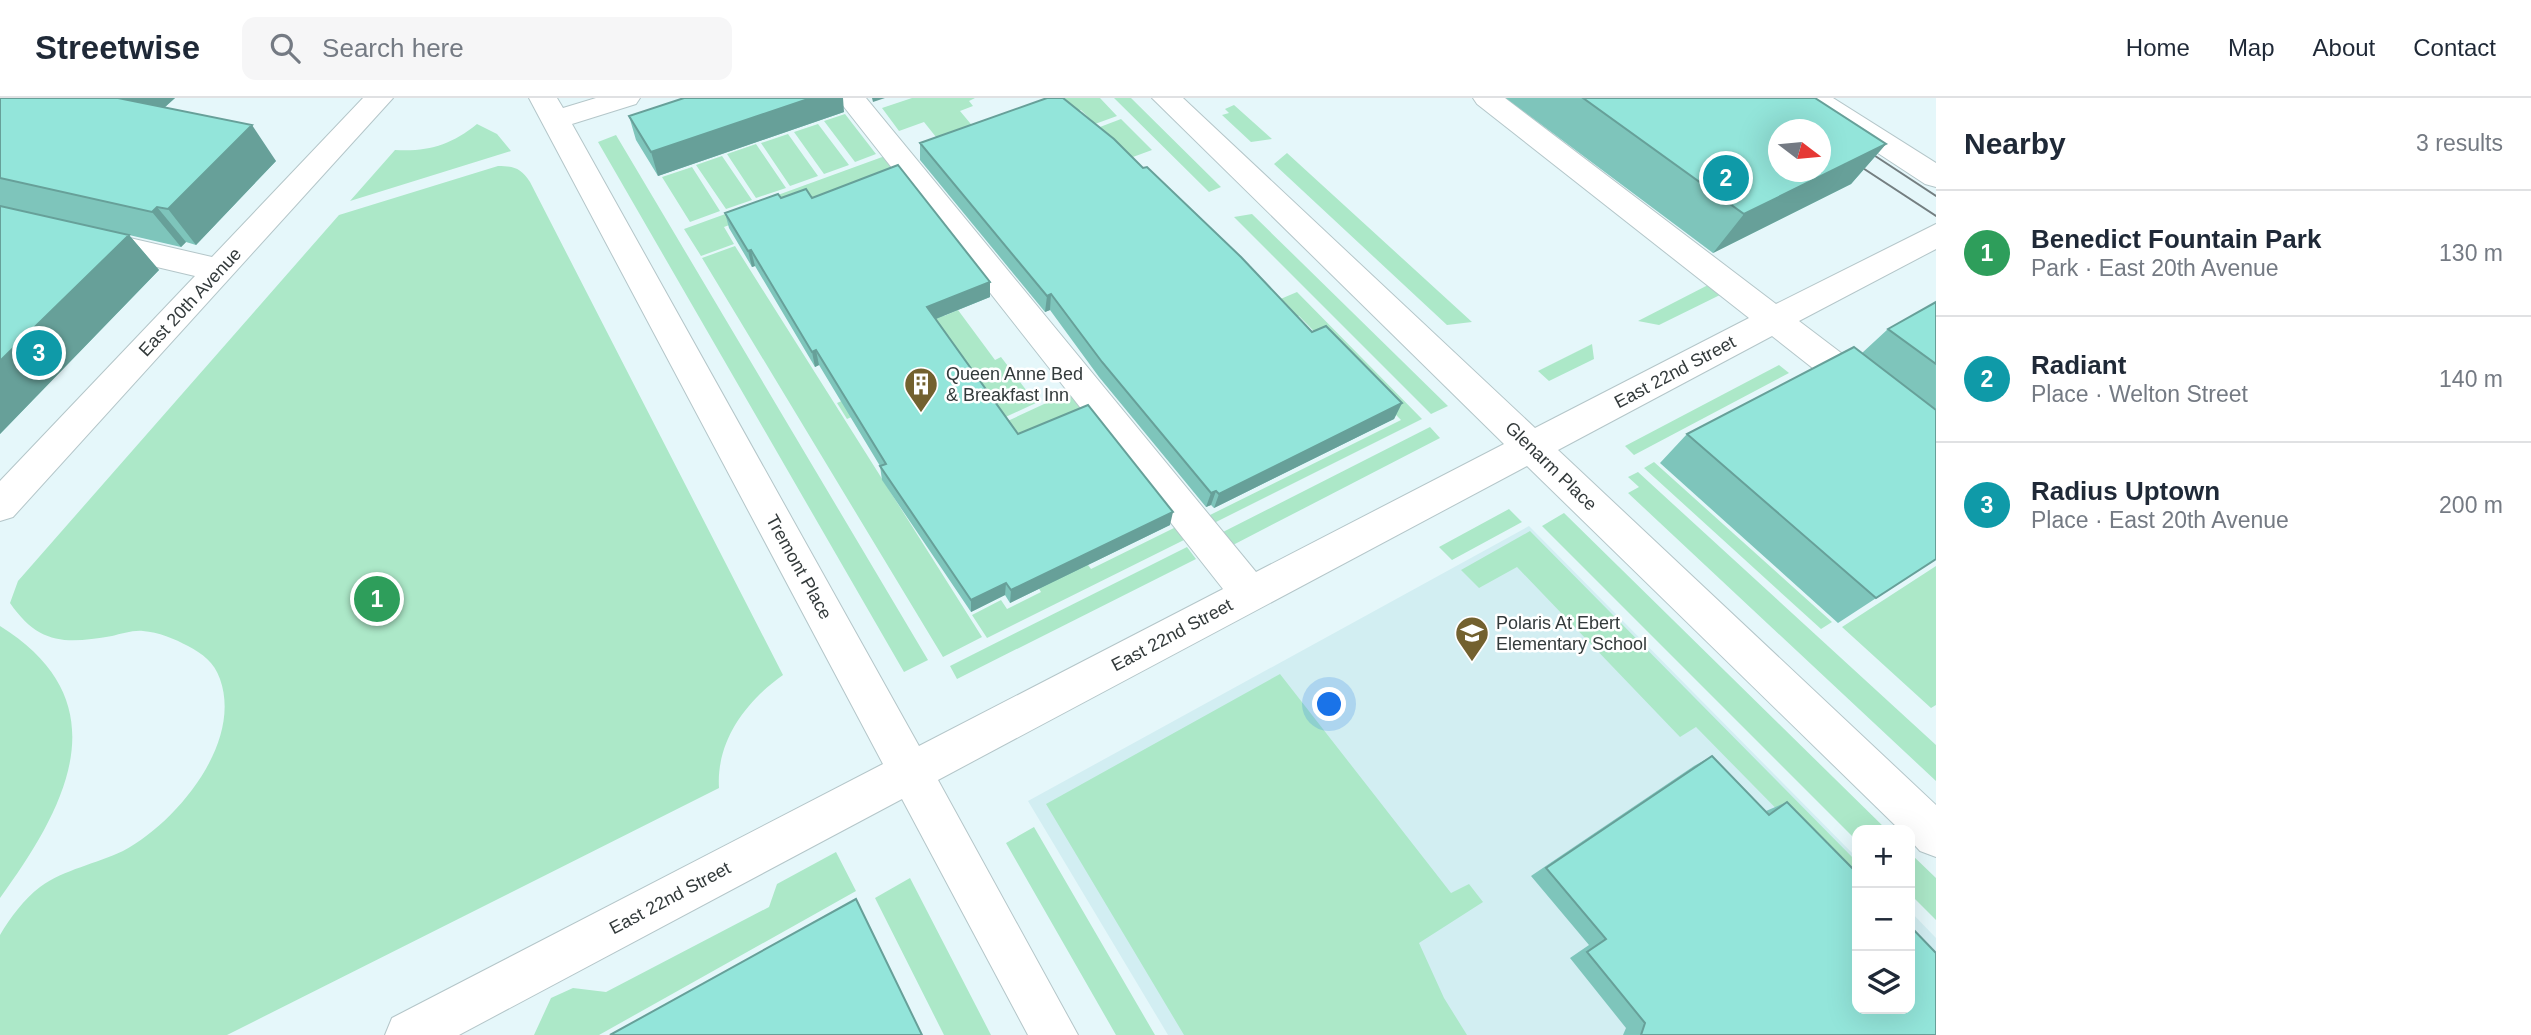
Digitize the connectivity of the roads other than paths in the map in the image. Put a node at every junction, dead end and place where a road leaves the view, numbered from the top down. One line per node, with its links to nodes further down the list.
1 (379, 98): 11 (street, East 20th Avenue)
2 (626, 98): 7 (street)
3 (851, 98): 16 (street)
4 (1166, 98): 14 (street, Glenarm Place)
5 (1487, 98): 12 (street)
6 (1813, 98): 8 (street)
7 (546, 104): 17 (street, Tremont Place)
8 (1936, 177)
9 (0, 219): 11 (street)
10 (1936, 235): 12 (street, East 22nd Street)
11 (219, 270): 15 (street, East 20th Avenue)
12 (1774, 320): 13 (street); 14 (street, East 22nd Street)
13 (1936, 445)
14 (1531, 447): 16 (street, East 22nd Street); 18 (street, Glenarm Place)
15 (0, 506)
16 (1250, 594): 17 (street, East 22nd Street)
17 (910, 772): 19 (street, East 22nd Street); 20 (street, Tremont Place)
18 (1936, 835)
19 (409, 1035)
20 (1054, 1035)

